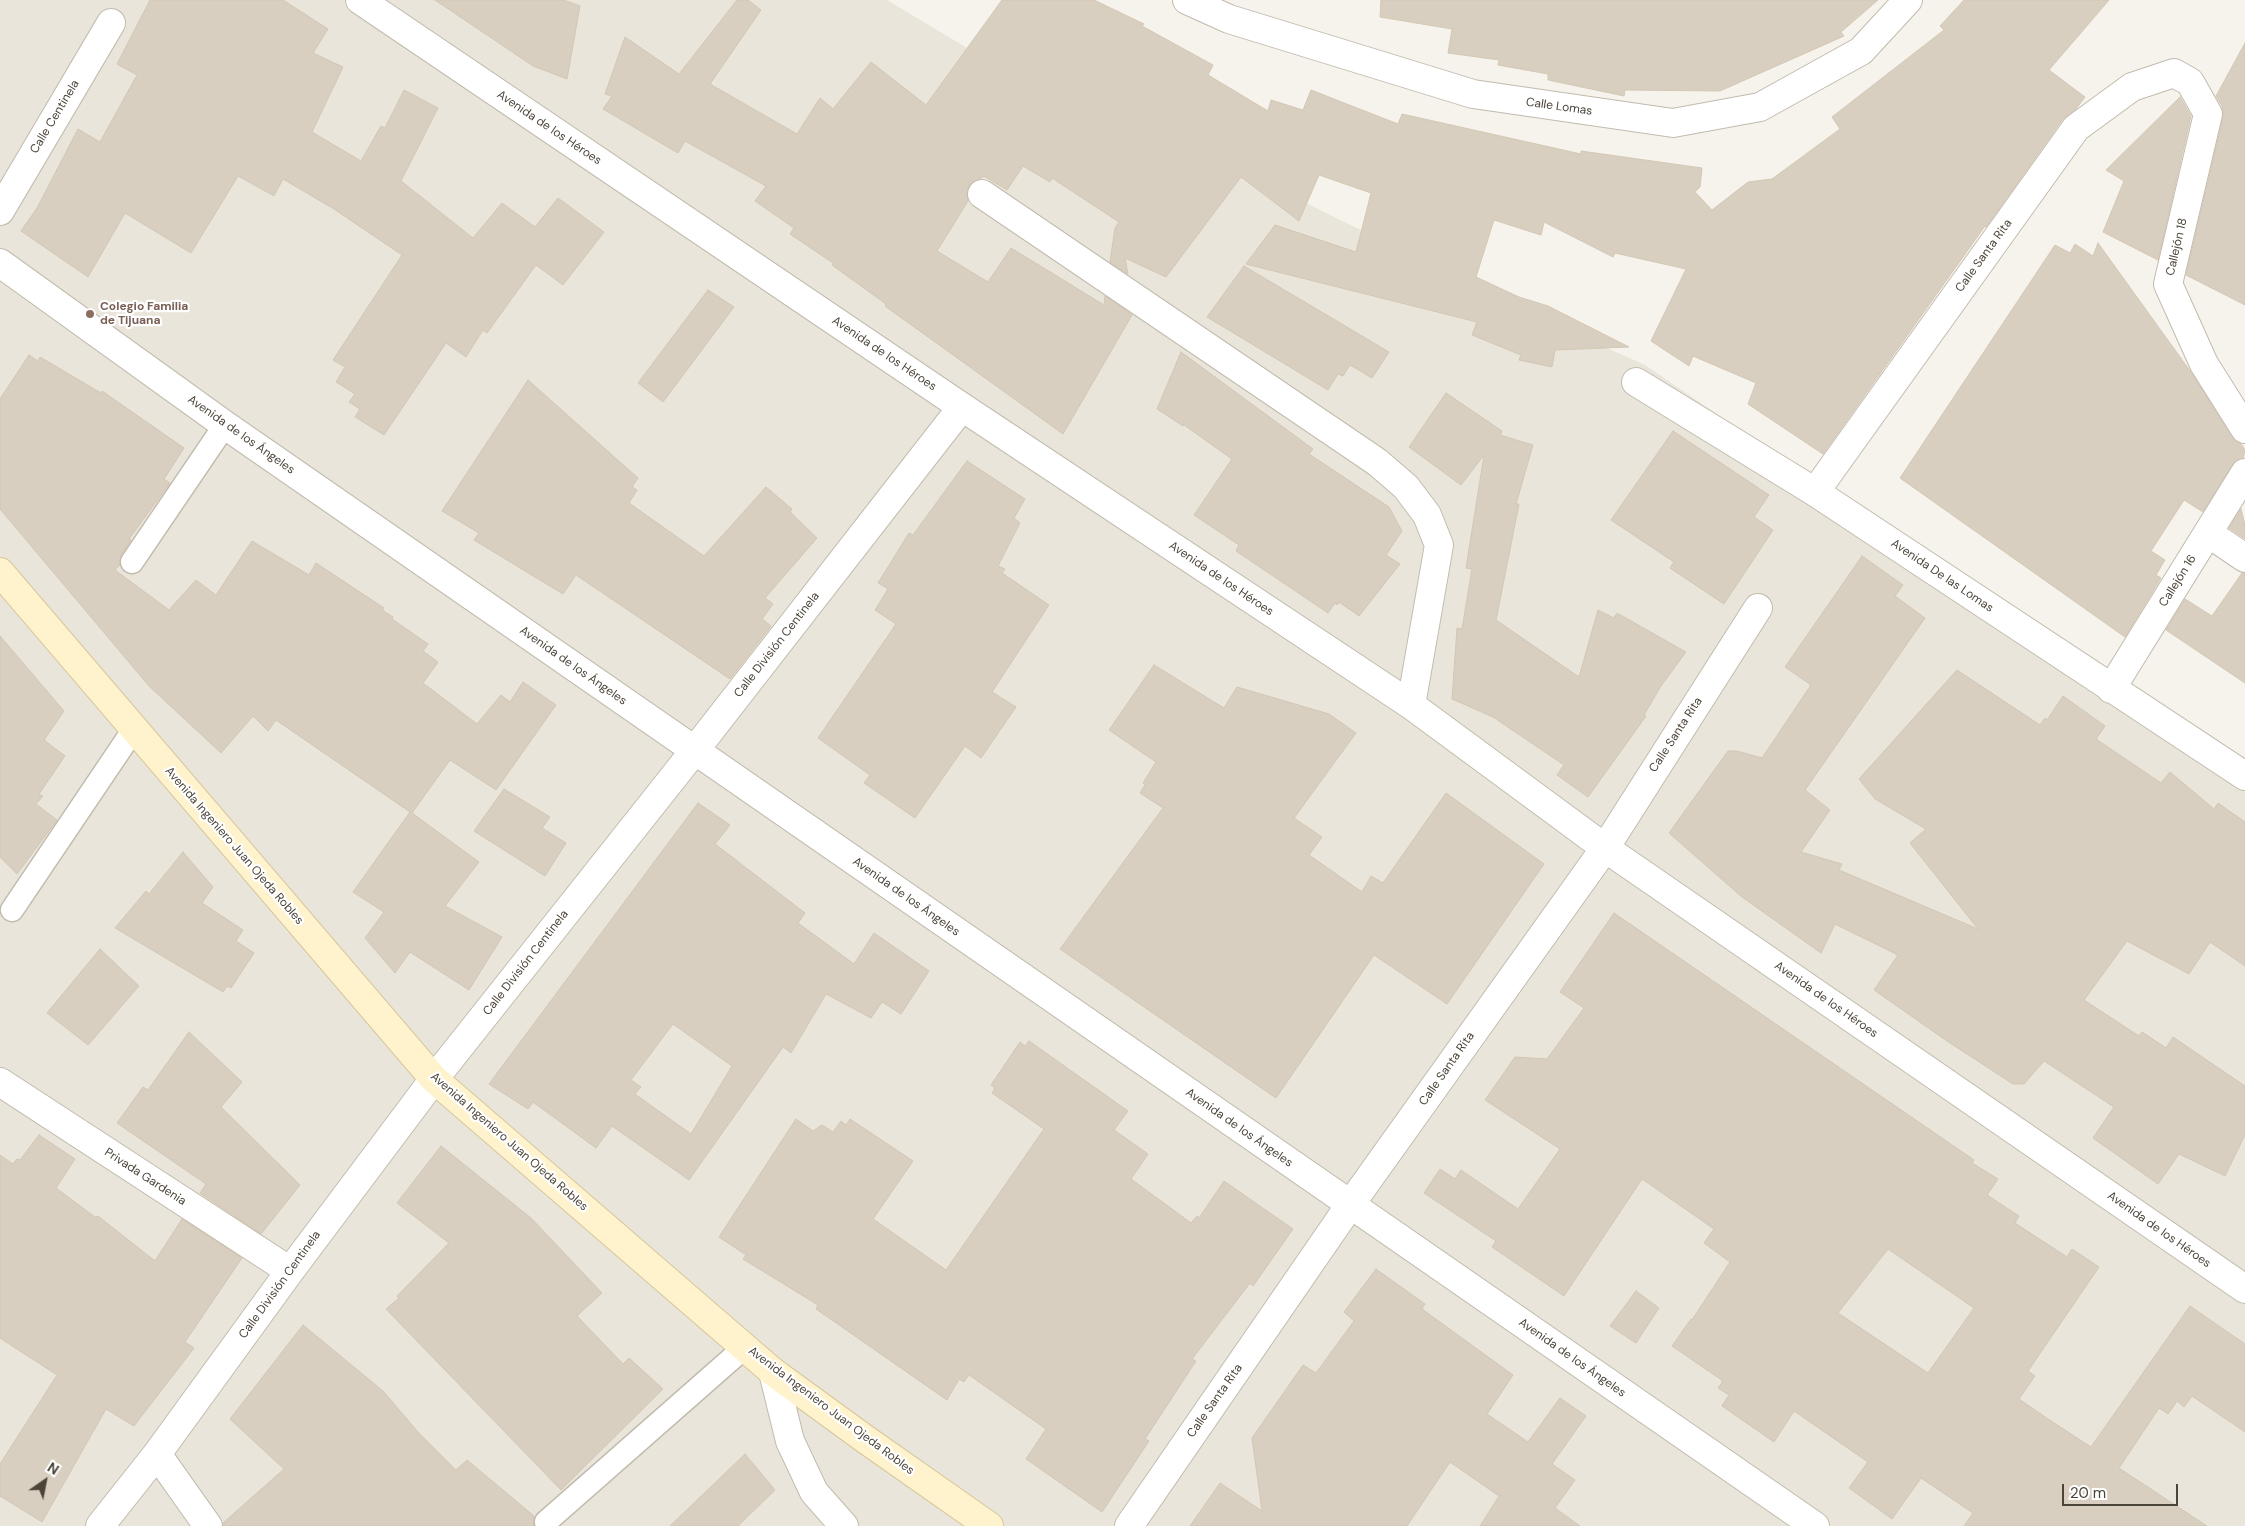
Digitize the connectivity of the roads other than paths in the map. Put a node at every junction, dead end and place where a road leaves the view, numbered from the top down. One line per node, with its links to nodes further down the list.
1 (360, 0): 10 (street, Avenida de los Héroes)
2 (1187, 0): 3 (street, Calle Lomas)
3 (1908, 0)
4 (111, 23): 7 (street, Calle Centinela)
5 (2190, 82): 12 (street, Callejón 18); 14 (street, Calle Santa Rita)
6 (982, 194): 21 (street)
7 (0, 211)
8 (0, 263): 11 (street, Avenida de los Ángeles)
9 (1636, 382): 14 (street, Avenida De las Lomas)
10 (962, 407): 21 (street, Avenida de los Héroes); 23 (street, Calle División Centinela)
11 (225, 425): 17 (lane); 23 (street, Avenida de los Ángeles)
12 (2245, 429)
13 (2245, 473): 15 (street, Callejón 16)
14 (1815, 492): 20 (street, Avenida De las Lomas)
15 (2208, 533): 16 (street); 20 (street, Callejón 16)
16 (2245, 558)
17 (132, 562)
18 (0, 572): 22 (main road, Avenida Ingeniero Juan Ojeda Robles)
19 (1758, 608): 25 (street, Calle Santa Rita)
20 (2111, 689): 24 (street, Avenida De las Lomas)
21 (1411, 705): 25 (street, Avenida de los Héroes)
22 (134, 729): 26 (lane); 27 (main road, Avenida Ingeniero Juan Ojeda Robles)
23 (695, 750): 27 (street, Calle División Centinela); 29 (street, Avenida de los Ángeles)
24 (2245, 776)
25 (1605, 848): 29 (street, Calle Santa Rita); 31 (street, Avenida de los Héroes)
26 (12, 910)
27 (434, 1078): 30 (street, Calle División Centinela); 32 (main road, Avenida Ingeniero Juan Ojeda Robles)
28 (0, 1082): 30 (street, Privada Gardenia)
29 (1350, 1205): 40 (street, Calle Santa Rita); 41 (street, Avenida de los Ángeles)
30 (290, 1271): 34 (street, Calle División Centinela)
31 (2245, 1289)
32 (745, 1347): 33 (main road, Avenida Ingeniero Juan Ojeda Robles); 35 (lane)
33 (773, 1372): 38 (street); 39 (main road, Avenida Ingeniero Juan Ojeda Robles)
34 (158, 1454): 36 (street, Calle División Centinela); 37 (street)
35 (546, 1522)
36 (100, 1526)
37 (208, 1526)
38 (844, 1526)
39 (989, 1526)
40 (1129, 1526)
41 (1815, 1526)

